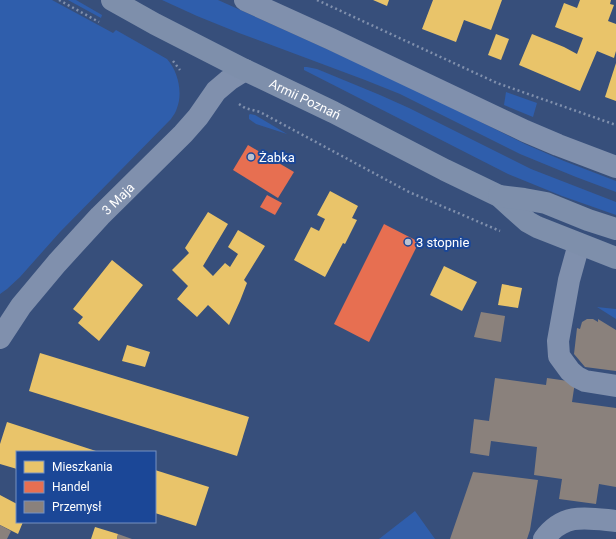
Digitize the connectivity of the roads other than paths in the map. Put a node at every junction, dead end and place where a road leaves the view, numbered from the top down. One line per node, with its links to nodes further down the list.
1 (112, 0): 3 (main road, Armii Poznań)
2 (245, 0): 4 (street)
3 (245, 70): 5 (main road, Armii Poznań); 9 (street, 3 Maja)
4 (616, 167)
5 (499, 196): 6 (main road, Armii Poznań); 7 (main road, Armii Poznań)
6 (616, 229)
7 (579, 244): 8 (main road, Armii Poznań); 10 (street)
8 (616, 258)
9 (1, 332)
10 (616, 386)
11 (616, 521): 12 (street)
12 (544, 539)

